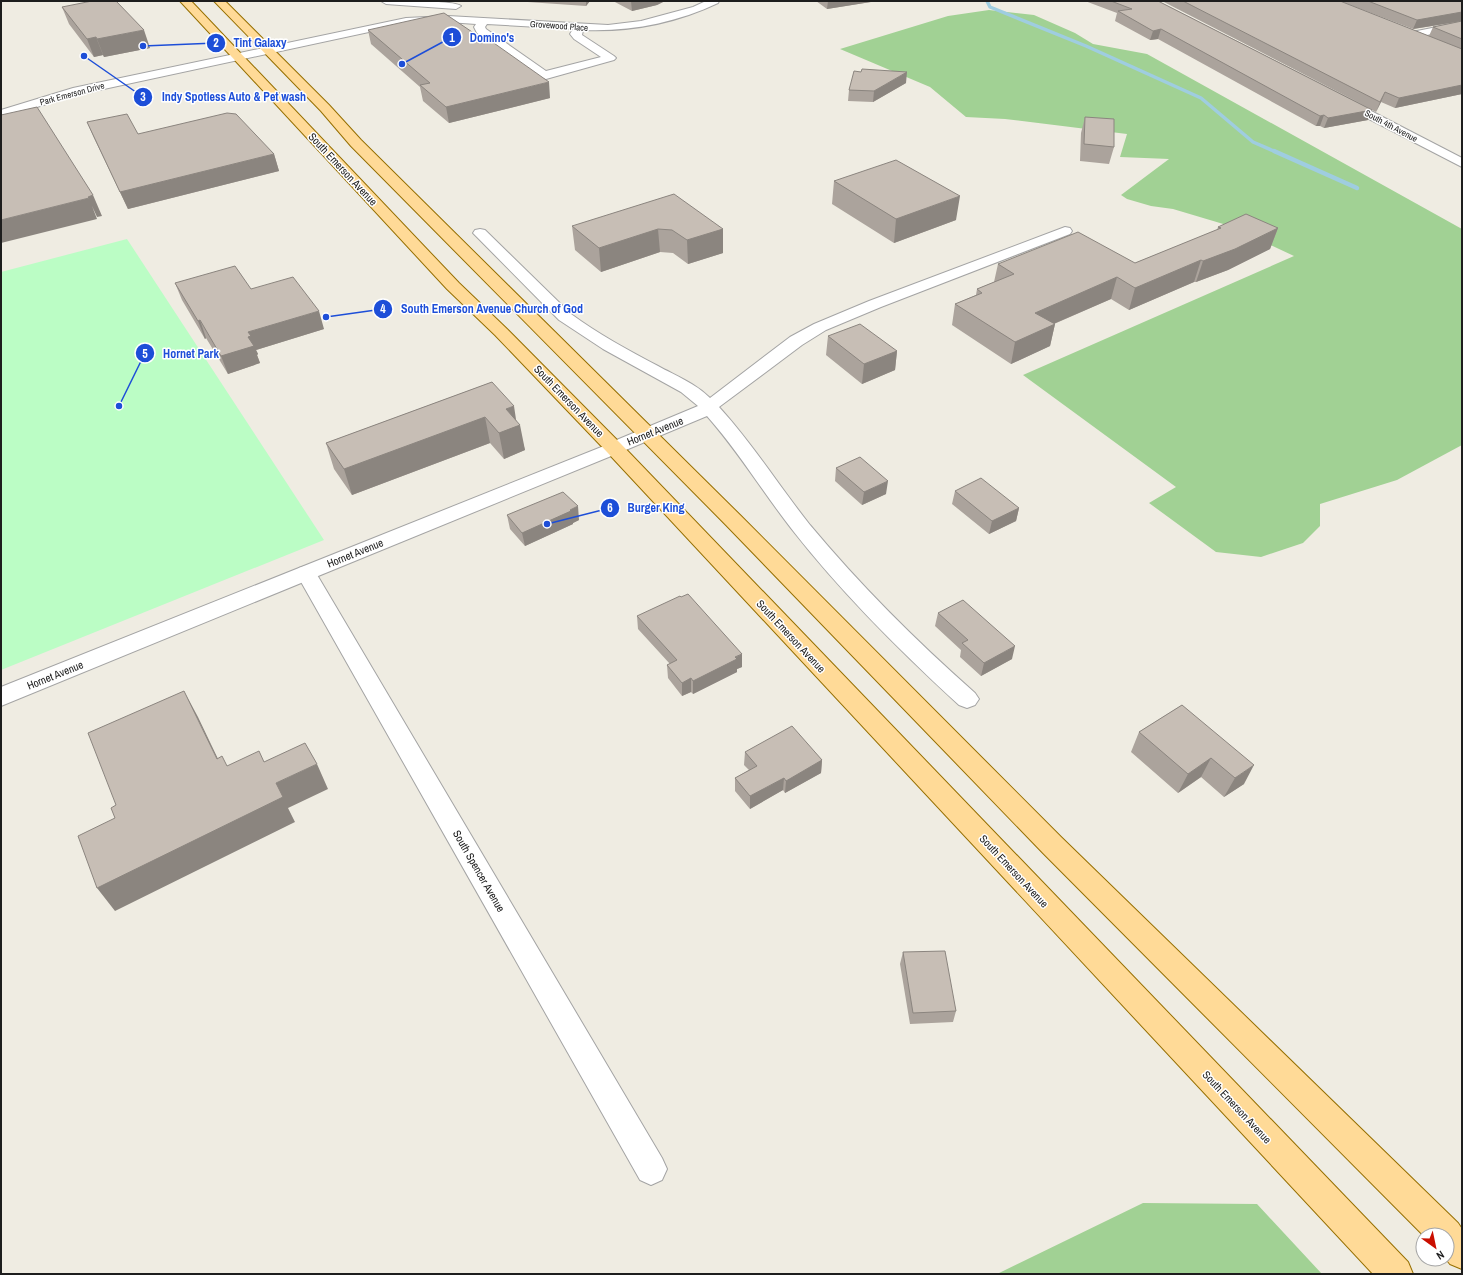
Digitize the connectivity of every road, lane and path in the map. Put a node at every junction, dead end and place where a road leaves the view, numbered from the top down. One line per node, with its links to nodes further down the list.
1 (185, 1): 11 (main road, South Emerson Avenue)
2 (219, 1): 10 (main road)
3 (386, 1): 5 (street)
4 (714, 1): 8 (street, Grovewood Place)
5 (448, 19): 6 (street, Grovewood Place); 10 (street, Grovewood Place)
6 (484, 21): 8 (street, Grovewood Place); 8 (street)
7 (1462, 25): 9 (street)
8 (579, 28)
9 (1429, 42)
10 (268, 50): 11 (street, Grovewood Place); 18 (main road)
11 (237, 57): 13 (street, Park Emerson Drive); 19 (main road, South Emerson Avenue)
12 (1334, 96): 14 (street, South 4th Avenue)
13 (1, 114)
14 (1462, 163)
15 (1065, 231): 17 (street, Hornet Avenue)
16 (480, 233): 17 (street)
17 (708, 407): 18 (street, Hornet Avenue); 22 (street)
18 (646, 434): 19 (street, Hornet Avenue); 24 (main road)
19 (614, 448): 20 (street, Hornet Avenue); 25 (main road, South Emerson Avenue)
20 (306, 573): 21 (street, Hornet Avenue); 23 (street, South Spencer Avenue)
21 (1, 697)
22 (967, 699)
23 (652, 1170)
24 (1437, 1227)
25 (1396, 1274)

